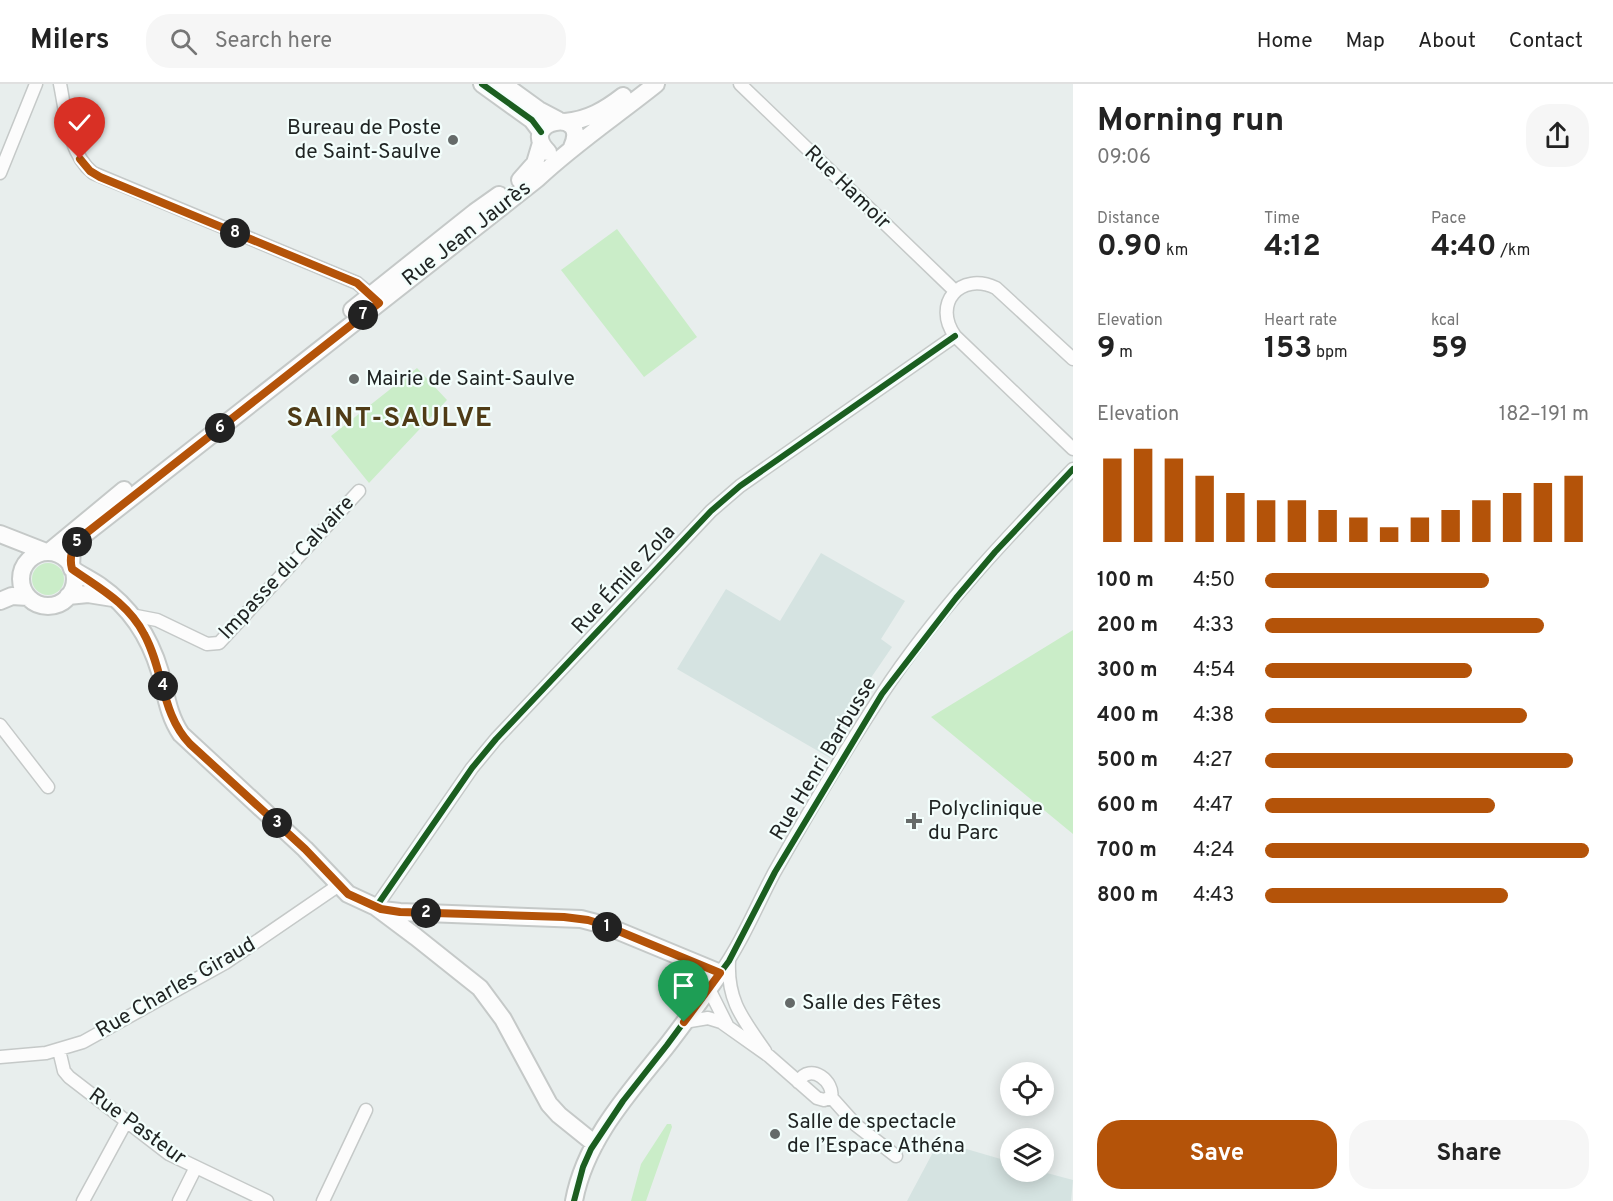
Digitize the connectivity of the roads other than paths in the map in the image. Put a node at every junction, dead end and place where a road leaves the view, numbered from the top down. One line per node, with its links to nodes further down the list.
1 (36, 84): 11 (street)
2 (60, 84): 13 (street)
3 (482, 84): 9 (main road)
4 (503, 84): 8 (main road)
5 (638, 84): 8 (main road)
6 (656, 84): 10 (main road, Rue Jean Jaurès)
7 (740, 84): 12 (street, Rue Hamoir)
8 (562, 121): 9 (main road); 10 (main road)
9 (542, 138): 10 (main road); 13 (main road, Rue Jean Jaurès)
10 (569, 150): 13 (main road, Rue Jean Jaurès)
11 (0, 173)
12 (955, 291): 14 (street); 15 (street)
13 (375, 299): 20 (main road, Rue Jean Jaurès); 21 (main road, Rue Jean Jaurès)
14 (955, 336): 16 (street); 32 (street, Rue Émile Zola)
15 (1073, 359)
16 (1073, 449)
17 (1073, 469): 33 (street, Rue Henri Barbusse)
18 (359, 491): 28 (street, Impasse du Calvaire)
19 (5, 536): 20 (main road); 22 (main road)
20 (47, 552): 21 (main road); 22 (main road)
21 (72, 567): 24 (main road); 26 (main road)
22 (23, 569): 23 (main road); 25 (main road)
23 (0, 588)
24 (68, 596): 25 (main road); 26 (main road)
25 (28, 597): 27 (main road)
26 (114, 598): 28 (main road)
27 (0, 601)
28 (131, 615): 31 (main road)
29 (0, 725): 30 (street)
30 (48, 787)
31 (339, 885): 32 (main road); 37 (street, Rue Charles Giraud)
32 (376, 907): 33 (main road); 44 (main road)
33 (717, 977): 34 (street); 34 (street); 35 (main road); 36 (street)
34 (740, 1016): 38 (street)
35 (684, 1022): 36 (street); 44 (main road)
36 (727, 1025): 38 (street)
37 (59, 1050): 39 (street, Rue Charles Giraud); 43 (street, Rue Pasteur)
38 (769, 1056): 40 (street)
39 (0, 1058)
40 (798, 1082): 41 (street); 41 (street)
41 (831, 1097): 45 (street)
42 (366, 1110): 50 (street)
43 (126, 1122): 46 (street, Rue Pasteur); 47 (street)
44 (595, 1144): 51 (main road)
45 (896, 1156)
46 (195, 1167): 48 (street); 49 (street, Rue Pasteur)
47 (83, 1201)
48 (179, 1201)
49 (267, 1201)
50 (323, 1201)
51 (574, 1201)

